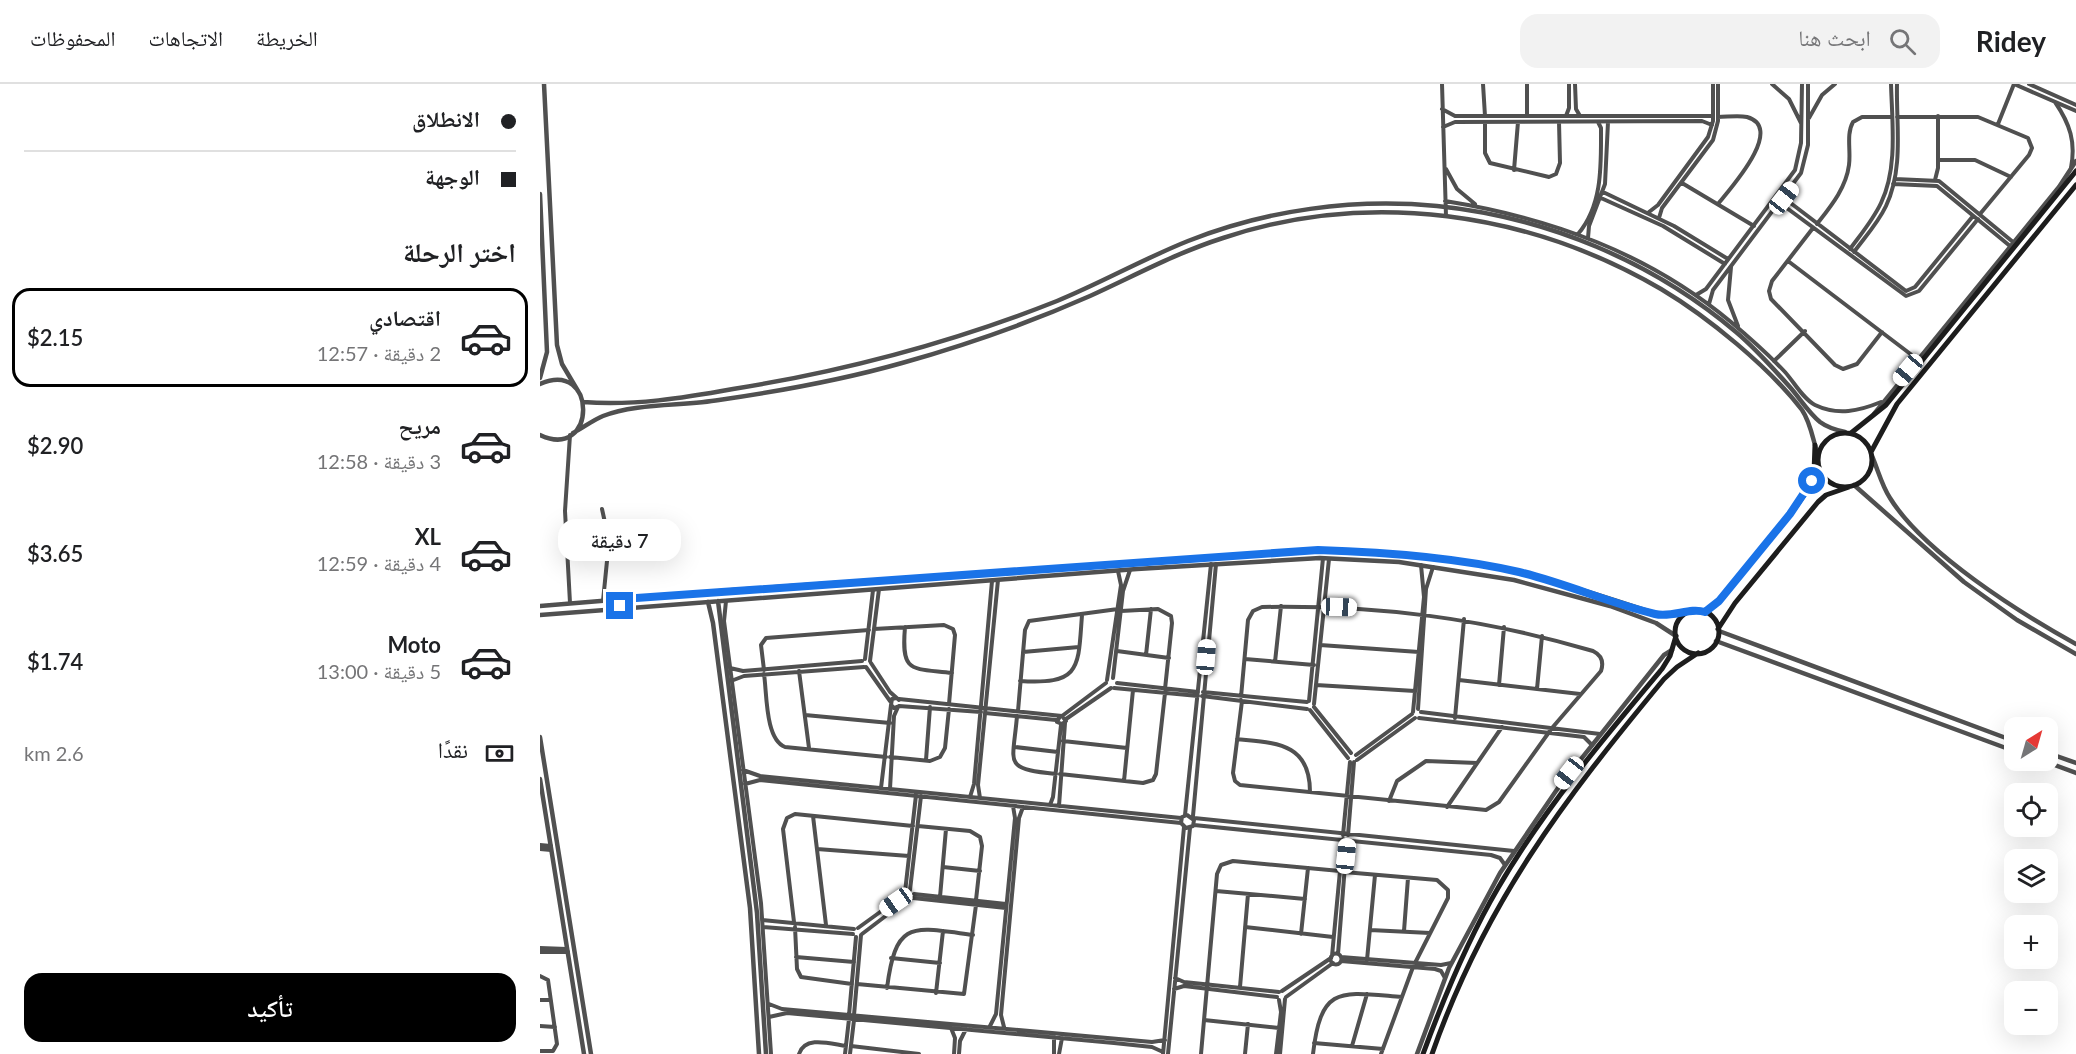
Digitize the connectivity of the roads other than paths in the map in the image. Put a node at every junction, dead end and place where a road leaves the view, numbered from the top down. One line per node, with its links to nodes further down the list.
1 (544, 84): 96 (street)
2 (1442, 84): 19 (street)
3 (1484, 84): 23 (street)
4 (1527, 84): 24 (street)
5 (1569, 84): 18 (street)
6 (1575, 84): 20 (street)
7 (1713, 84): 28 (street)
8 (1719, 84): 28 (street)
9 (1772, 84): 39 (street)
10 (1805, 84): 30 (street); 39 (street)
11 (1836, 84): 30 (street)
12 (1891, 84): 29 (street)
13 (1897, 84): 29 (street)
14 (2014, 84): 16 (street); 37 (street)
15 (2029, 84): 17 (street)
16 (2054, 102): 21 (street); 45 (street)
17 (2076, 105)
18 (1569, 108): 20 (street); 25 (street)
19 (1442, 109): 22 (street); 40 (street)
20 (1576, 109): 26 (street)
21 (2076, 111)
22 (1455, 116): 23 (street); 31 (street)
23 (1485, 116): 24 (street)
24 (1527, 116): 25 (street)
25 (1565, 116): 26 (street)
26 (1581, 116): 28 (street)
27 (1938, 116): 29 (street); 37 (street); 41 (street)
28 (1715, 117): 38 (street); 49 (street); 60 (street)
29 (1894, 117): 47 (street); 56 (street); 73 (street)
30 (1808, 119): 55 (street)
31 (1455, 122): 32 (street); 40 (street)
32 (1485, 122): 33 (street); 44 (street)
33 (1518, 122): 34 (street); 44 (street)
34 (1559, 122): 35 (street); 44 (street)
35 (1598, 122): 36 (street); 71 (street)
36 (1609, 122): 38 (street); 52 (street)
37 (1998, 124): 46 (street)
38 (1712, 125): 63 (street)
39 (1802, 126): 72 (street)
40 (1443, 128): 43 (street)
41 (1938, 160): 46 (street); 48 (street)
42 (2076, 161): 45 (street)
43 (1444, 165): 59 (street); 62 (street)
44 (1514, 170)
45 (2073, 170): 78 (street); 102 (main road)
46 (2012, 177): 66 (street)
47 (1895, 179): 48 (street); 50 (street)
48 (1935, 180): 58 (street)
49 (1682, 183): 60 (street); 63 (street)
50 (1893, 184): 56 (street); 58 (street)
51 (2076, 185): 104 (main road)
52 (1603, 192): 54 (street); 64 (street)
53 (540, 194): 94 (street)
54 (1601, 198): 74 (street); 81 (street)
55 (1784, 198): 57 (street); 67 (street)
56 (1886, 200): 79 (street); 80 (street)
57 (1780, 203): 67 (street); 83 (street)
58 (1962, 203): 66 (street); 70 (street)
59 (1446, 204): 61 (street); 62 (street); 68 (street); 97 (street)
60 (1718, 204): 72 (street)
61 (1418, 205): 65 (street); 100 (street)
62 (1478, 206): 75 (street)
63 (1658, 209): 64 (street); 69 (street)
64 (1649, 212): 69 (street)
65 (1418, 213): 68 (street); 106 (street)
66 (1980, 214): 78 (street)
67 (1801, 215): 73 (street)
68 (1446, 216): 98 (street)
69 (1659, 218): 81 (street)
70 (1975, 218): 78 (street); 84 (street)
71 (1583, 226): 74 (street); 75 (street)
72 (1754, 226): 81 (street)
73 (1815, 226): 76 (street); 82 (street)
74 (1589, 229): 77 (street)
75 (1578, 234): 77 (street)
76 (1830, 237): 79 (street); 84 (street)
77 (1588, 238): 87 (street)
78 (2012, 244): 92 (street)
79 (1850, 249): 80 (street)
80 (1854, 252): 84 (street)
81 (1727, 261): 85 (street)
82 (1788, 261): 90 (street); 91 (street)
83 (1731, 266): 86 (street); 89 (street)
84 (1876, 272)
85 (1706, 289): 86 (street); 87 (street)
86 (1711, 293): 88 (street)
87 (1696, 295): 88 (street)
88 (1709, 305): 89 (street)
89 (1740, 329): 93 (street)
90 (1805, 331): 91 (street); 93 (street)
91 (1882, 332): 92 (street)
92 (1917, 359): 101 (street)
93 (1774, 361): 99 (street)
94 (540, 378)
95 (540, 384): 96 (street)
96 (578, 391): 100 (street)
97 (1795, 393): 98 (street); 99 (street)
98 (1790, 398): 108 (street)
99 (1805, 401): 101 (street); 105 (street)
100 (583, 402): 106 (street)
101 (1881, 402): 103 (street)
102 (1880, 411): 103 (main road); 104 (main road)
103 (1874, 416): 105 (main road)
104 (1888, 417): 109 (main road)
105 (1848, 433): 109 (main road); 110 (main road)
106 (572, 434): 107 (street); 143 (street)
107 (540, 435)
108 (1815, 445): 110 (street); 112 (main road)
109 (1872, 454): 113 (main road); 114 (street)
110 (1818, 456): 111 (main road)
111 (1819, 467): 112 (main road); 113 (main road)
112 (1812, 481): 153 (main road)
113 (1852, 486): 116 (street); 163 (main road)
114 (1897, 508): 116 (street); 169 (street)
115 (602, 509): 138 (street)
116 (1888, 514): 178 (street)
117 (1326, 559): 122 (street); 123 (street); 146 (street)
118 (1153, 560): 119 (street); 120 (street); 125 (street)
119 (1450, 560): 121 (street); 127 (street)
120 (1135, 561): 126 (street); 132 (street)
121 (1467, 562): 130 (street); 142 (street)
122 (1214, 564): 125 (street); 204 (street)
123 (1421, 565): 124 (street); 154 (street)
124 (1433, 567): 127 (street); 154 (street)
125 (1154, 568): 126 (street)
126 (1137, 569): 128 (street)
127 (1449, 569): 130 (street)
128 (1130, 570): 129 (street); 151 (street)
129 (1118, 571): 131 (street); 151 (street)
130 (1467, 572): 149 (street)
131 (995, 580): 134 (street); 213 (street)
132 (821, 584): 133 (street); 135 (street)
133 (804, 585): 136 (street); 137 (street)
134 (876, 589): 135 (street); 162 (street)
135 (822, 594): 136 (street)
136 (804, 595): 140 (street)
137 (622, 599): 138 (street); 147 (street)
138 (603, 601): 143 (street); 150 (street)
139 (718, 601): 140 (street); 141 (street); 243 (street)
140 (726, 601): 187 (street)
141 (708, 602): 147 (street); 243 (street)
142 (1621, 602): 149 (street); 155 (street)
143 (570, 603): 144 (street)
144 (540, 606)
145 (1281, 606): 146 (street); 181 (street); 184 (street)
146 (1321, 606): 154 (street); 170 (street); 185 (street)
147 (623, 609): 150 (street)
148 (1151, 609): 151 (street); 179 (street); 180 (street)
149 (1619, 609): 159 (street)
150 (604, 610): 156 (street)
151 (1120, 610): 157 (street); 164 (street)
152 (1688, 612): 153 (main road); 155 (street); 166 (main road)
153 (1705, 612): 163 (main road)
154 (1424, 613): 158 (street); 175 (street); 215 (street)
155 (1654, 613): 159 (street)
156 (540, 615)
157 (1082, 615): 171 (street); 174 (street)
158 (1464, 619): 161 (street); 192 (street)
159 (1651, 621): 166 (street)
160 (905, 627): 162 (street); 190 (street); 190 (street)
161 (1504, 627): 165 (street); 196 (street)
162 (871, 629): 182 (street); 183 (street); 189 (street)
163 (1718, 630): 167 (main road); 168 (street)
164 (1116, 636): 173 (street); 191 (street)
165 (1542, 636): 200 (street); 205 (street)
166 (1676, 636): 172 (main road); 176 (main road)
167 (1716, 642): 176 (main road); 177 (street)
168 (1752, 643): 177 (street); 225 (street)
169 (2076, 644)
170 (1320, 645): 175 (street); 197 (street)
171 (1079, 647): 174 (street); 194 (street)
172 (1672, 650): 223 (street); 228 (main road)
173 (1117, 651): 179 (street); 191 (street)
174 (1023, 652): 194 (street)
175 (1419, 652): 203 (street)
176 (1698, 653): 388 (main road)
177 (1749, 653): 231 (street)
178 (2076, 654)
179 (1146, 655): 180 (street)
180 (1169, 658): 202 (street)
181 (1245, 659): 184 (street); 207 (street)
182 (863, 660): 183 (street); 186 (street); 189 (street)
183 (870, 662): 186 (street); 206 (street)
184 (1275, 662): 185 (street)
185 (1314, 665): 210 (street)
186 (865, 667): 188 (street); 208 (street)
187 (730, 668): 189 (street); 193 (street)
188 (799, 670): 189 (street); 216 (street)
189 (764, 672): 193 (street); 232 (street)
190 (952, 673): 212 (street)
191 (1109, 680): 195 (street); 198 (street); 218 (street)
192 (1459, 680): 196 (street); 217 (street)
193 (731, 681): 244 (street)
194 (1020, 681): 214 (street)
195 (1117, 683): 198 (street); 199 (street)
196 (1499, 684): 200 (street)
197 (1316, 685): 203 (street); 210 (street)
198 (1112, 688): 201 (street); 218 (street)
199 (1143, 689): 201 (street); 202 (street)
200 (1537, 689): 205 (street)
201 (1133, 690): 233 (street)
202 (1165, 691): 204 (street); 248 (street)
203 (1415, 691): 215 (street)
204 (1200, 694): 207 (street); 239 (street)
205 (1581, 694): 221 (street)
206 (898, 699): 208 (street); 209 (street); 212 (street)
207 (1243, 699): 210 (street); 226 (street)
208 (891, 703): 209 (street); 219 (street)
209 (898, 706): 211 (street); 235 (street)
210 (1310, 706): 237 (street)
211 (930, 707): 212 (street); 238 (street)
212 (949, 707): 213 (street); 238 (street)
213 (983, 710): 214 (street); 229 (street)
214 (1018, 714): 218 (street); 230 (street)
215 (1416, 714): 217 (street); 220 (street); 237 (street)
216 (805, 715): 219 (street); 232 (street)
217 (1455, 718): 221 (street)
218 (1062, 720): 227 (street); 234 (street)
219 (890, 723): 235 (street)
220 (1502, 727): 222 (street); 240 (street)
221 (1552, 728): 222 (street); 223 (street)
222 (1549, 733): 228 (street); 264 (street)
223 (1600, 734): 228 (street)
224 (540, 737): 250 (street)
225 (2004, 737)
226 (1237, 739): 254 (street); 254 (street)
227 (1063, 741): 233 (street); 246 (street)
228 (1595, 743): 278 (street); 387 (main road)
229 (980, 746): 257 (street); 258 (street)
230 (1015, 747): 234 (street); 246 (street)
231 (2004, 747)
232 (809, 748): 235 (street)
233 (1127, 748): 248 (street)
234 (1058, 752): 246 (street)
235 (888, 757): 238 (street); 251 (street); 253 (street)
236 (2058, 757): 241 (street)
237 (1353, 758): 256 (street)
238 (926, 760)
239 (1194, 761): 267 (street); 268 (street)
240 (1477, 763): 259 (street); 264 (street)
241 (2076, 763)
242 (2058, 766): 245 (street)
243 (735, 767): 337 (street)
244 (743, 770): 249 (street); 251 (street)
245 (2076, 773)
246 (1058, 774): 248 (street); 260 (street); 262 (street)
247 (540, 779): 252 (street)
248 (1124, 781)
249 (745, 784): 255 (street); 299 (street)
250 (548, 788): 252 (street); 298 (street)
251 (881, 788): 253 (street)
252 (542, 789): 276 (street)
253 (890, 789): 255 (street)
254 (1310, 792): 256 (street)
255 (918, 795): 257 (street); 258 (street); 269 (street)
256 (1349, 796): 259 (street); 273 (street)
257 (970, 797): 258 (street)
258 (982, 800): 260 (street); 261 (street)
259 (1389, 801): 264 (street)
260 (1050, 805): 262 (street)
261 (1012, 806): 263 (street); 280 (street)
262 (1059, 806): 265 (street)
263 (1023, 807): 265 (street); 280 (street)
264 (1447, 807)
265 (1102, 813): 268 (street)
266 (813, 816): 269 (street); 277 (street); 301 (street)
267 (1193, 817): 268 (street); 270 (street); 272 (street)
268 (1183, 821): 270 (street); 297 (street)
269 (915, 826): 271 (street); 279 (street); 289 (street)
270 (1192, 826): 272 (street); 297 (street)
271 (946, 829): 282 (street); 284 (street)
272 (1294, 832): 273 (street)
273 (1345, 837): 274 (street); 285 (street)
274 (1393, 842): 278 (street); 281 (street)
275 (540, 847): 276 (street)
276 (551, 848): 300 (street)
277 (817, 849): 279 (street); 302 (street)
278 (1514, 851): 281 (street)
279 (909, 856): 289 (street)
280 (1013, 856): 296 (street); 315 (street)
281 (1505, 865): 323 (street)
282 (943, 867): 284 (street); 292 (street)
283 (1308, 868): 285 (street); 288 (street); 294 (street)
284 (980, 871): 295 (street)
285 (1342, 871): 286 (street); 312 (street); 317 (street)
286 (1375, 874): 287 (street); 305 (street)
287 (1408, 878): 307 (street); 309 (street)
288 (1216, 891): 290 (street); 329 (street)
289 (907, 892): 291 (street); 293 (street); 308 (street)
290 (1248, 894): 294 (street); 304 (street)
291 (914, 896): 292 (street); 293 (street); 295 (street)
292 (940, 897): 295 (street)
293 (908, 899): 308 (street)
294 (1305, 899): 310 (street)
295 (976, 903): 296 (street); 311 (street)
296 (1006, 906): 315 (street)
297 (1179, 911): 326 (street); 361 (street)
298 (570, 920): 300 (street); 356 (street)
299 (762, 920): 301 (street); 303 (street)
300 (563, 921): 314 (street)
301 (794, 925): 302 (street); 303 (street); 308 (street); 316 (street)
302 (826, 925): 308 (street)
303 (763, 927): 342 (street)
304 (1245, 927): 310 (street); 330 (street)
305 (1370, 930): 307 (street); 320 (street)
306 (943, 931): 311 (street); 318 (street); 322 (street)
307 (1404, 932): 309 (street)
308 (857, 933): 321 (street); 328 (street)
309 (1430, 933): 324 (street)
310 (1301, 934): 312 (street)
311 (973, 935): 334 (street)
312 (1334, 938): 319 (street)
313 (540, 950): 314 (street)
314 (568, 951): 357 (street)
315 (1004, 953): 350 (street); 352 (street)
316 (796, 957): 321 (street); 328 (street)
317 (1340, 957): 319 (street); 319 (street); 320 (street); 324 (street)
318 (891, 958): 322 (street); 331 (street)
319 (1332, 959): 333 (street); 339 (street)
320 (1367, 960): 324 (street)
321 (854, 962): 328 (street)
322 (940, 963): 334 (street)
323 (1452, 963): 324 (street); 327 (street)
324 (1414, 965): 327 (street); 336 (street)
325 (540, 976): 341 (street)
326 (1175, 978): 329 (street); 332 (street)
327 (1445, 978): 386 (street)
328 (854, 984): 331 (street); 345 (street)
329 (1207, 986): 330 (street); 332 (street); 338 (street); 346 (street)
330 (1240, 987): 333 (street)
331 (886, 988): 334 (street)
332 (1174, 989): 368 (street)
333 (1281, 992): 338 (street); 339 (street)
334 (936, 993)
335 (1367, 994): 336 (street); 362 (street); 364 (street)
336 (1402, 997): 367 (street)
337 (759, 998): 371 (street); 372 (street)
338 (1278, 998): 339 (street); 354 (street)
339 (1286, 998): 384 (street)
340 (540, 1000): 341 (street)
341 (551, 1000): 351 (street)
342 (769, 1004): 343 (street); 344 (street)
343 (790, 1011): 344 (street); 345 (street)
344 (769, 1017): 373 (street)
345 (851, 1017): 347 (street); 363 (street)
346 (1204, 1020): 348 (street); 382 (street)
347 (929, 1024): 350 (street); 353 (street)
348 (1248, 1024): 354 (street); 383 (street)
349 (540, 1026): 351 (street)
350 (990, 1026): 352 (street)
351 (555, 1027): 365 (street)
352 (1004, 1027): 360 (street)
353 (951, 1028): 355 (street); 378 (street)
354 (1279, 1028): 384 (street)
355 (966, 1029): 358 (street); 379 (street)
356 (588, 1031): 357 (street); 370 (street)
357 (580, 1032): 369 (street)
358 (1054, 1037): 359 (street); 380 (street)
359 (1062, 1038): 360 (street); 381 (street)
360 (1114, 1040): 361 (street); 368 (street)
361 (1164, 1040): 368 (street)
362 (1314, 1043): 364 (street); 385 (street)
363 (849, 1046): 366 (street); 374 (street); 375 (street); 376 (street)
364 (1352, 1046): 367 (street)
365 (540, 1051)
366 (877, 1051): 377 (street)
367 (1382, 1052)
368 (1165, 1053)
369 (584, 1054)
370 (591, 1054)
371 (759, 1054)
372 (766, 1054)
373 (771, 1054)
374 (799, 1054)
375 (845, 1054)
376 (850, 1054)
377 (920, 1054)
378 (954, 1054)
379 (959, 1054)
380 (1054, 1054)
381 (1059, 1054)
382 (1201, 1054)
383 (1245, 1054)
384 (1278, 1054)
385 (1313, 1054)
386 (1416, 1054)
387 (1423, 1054)
388 (1432, 1054)

